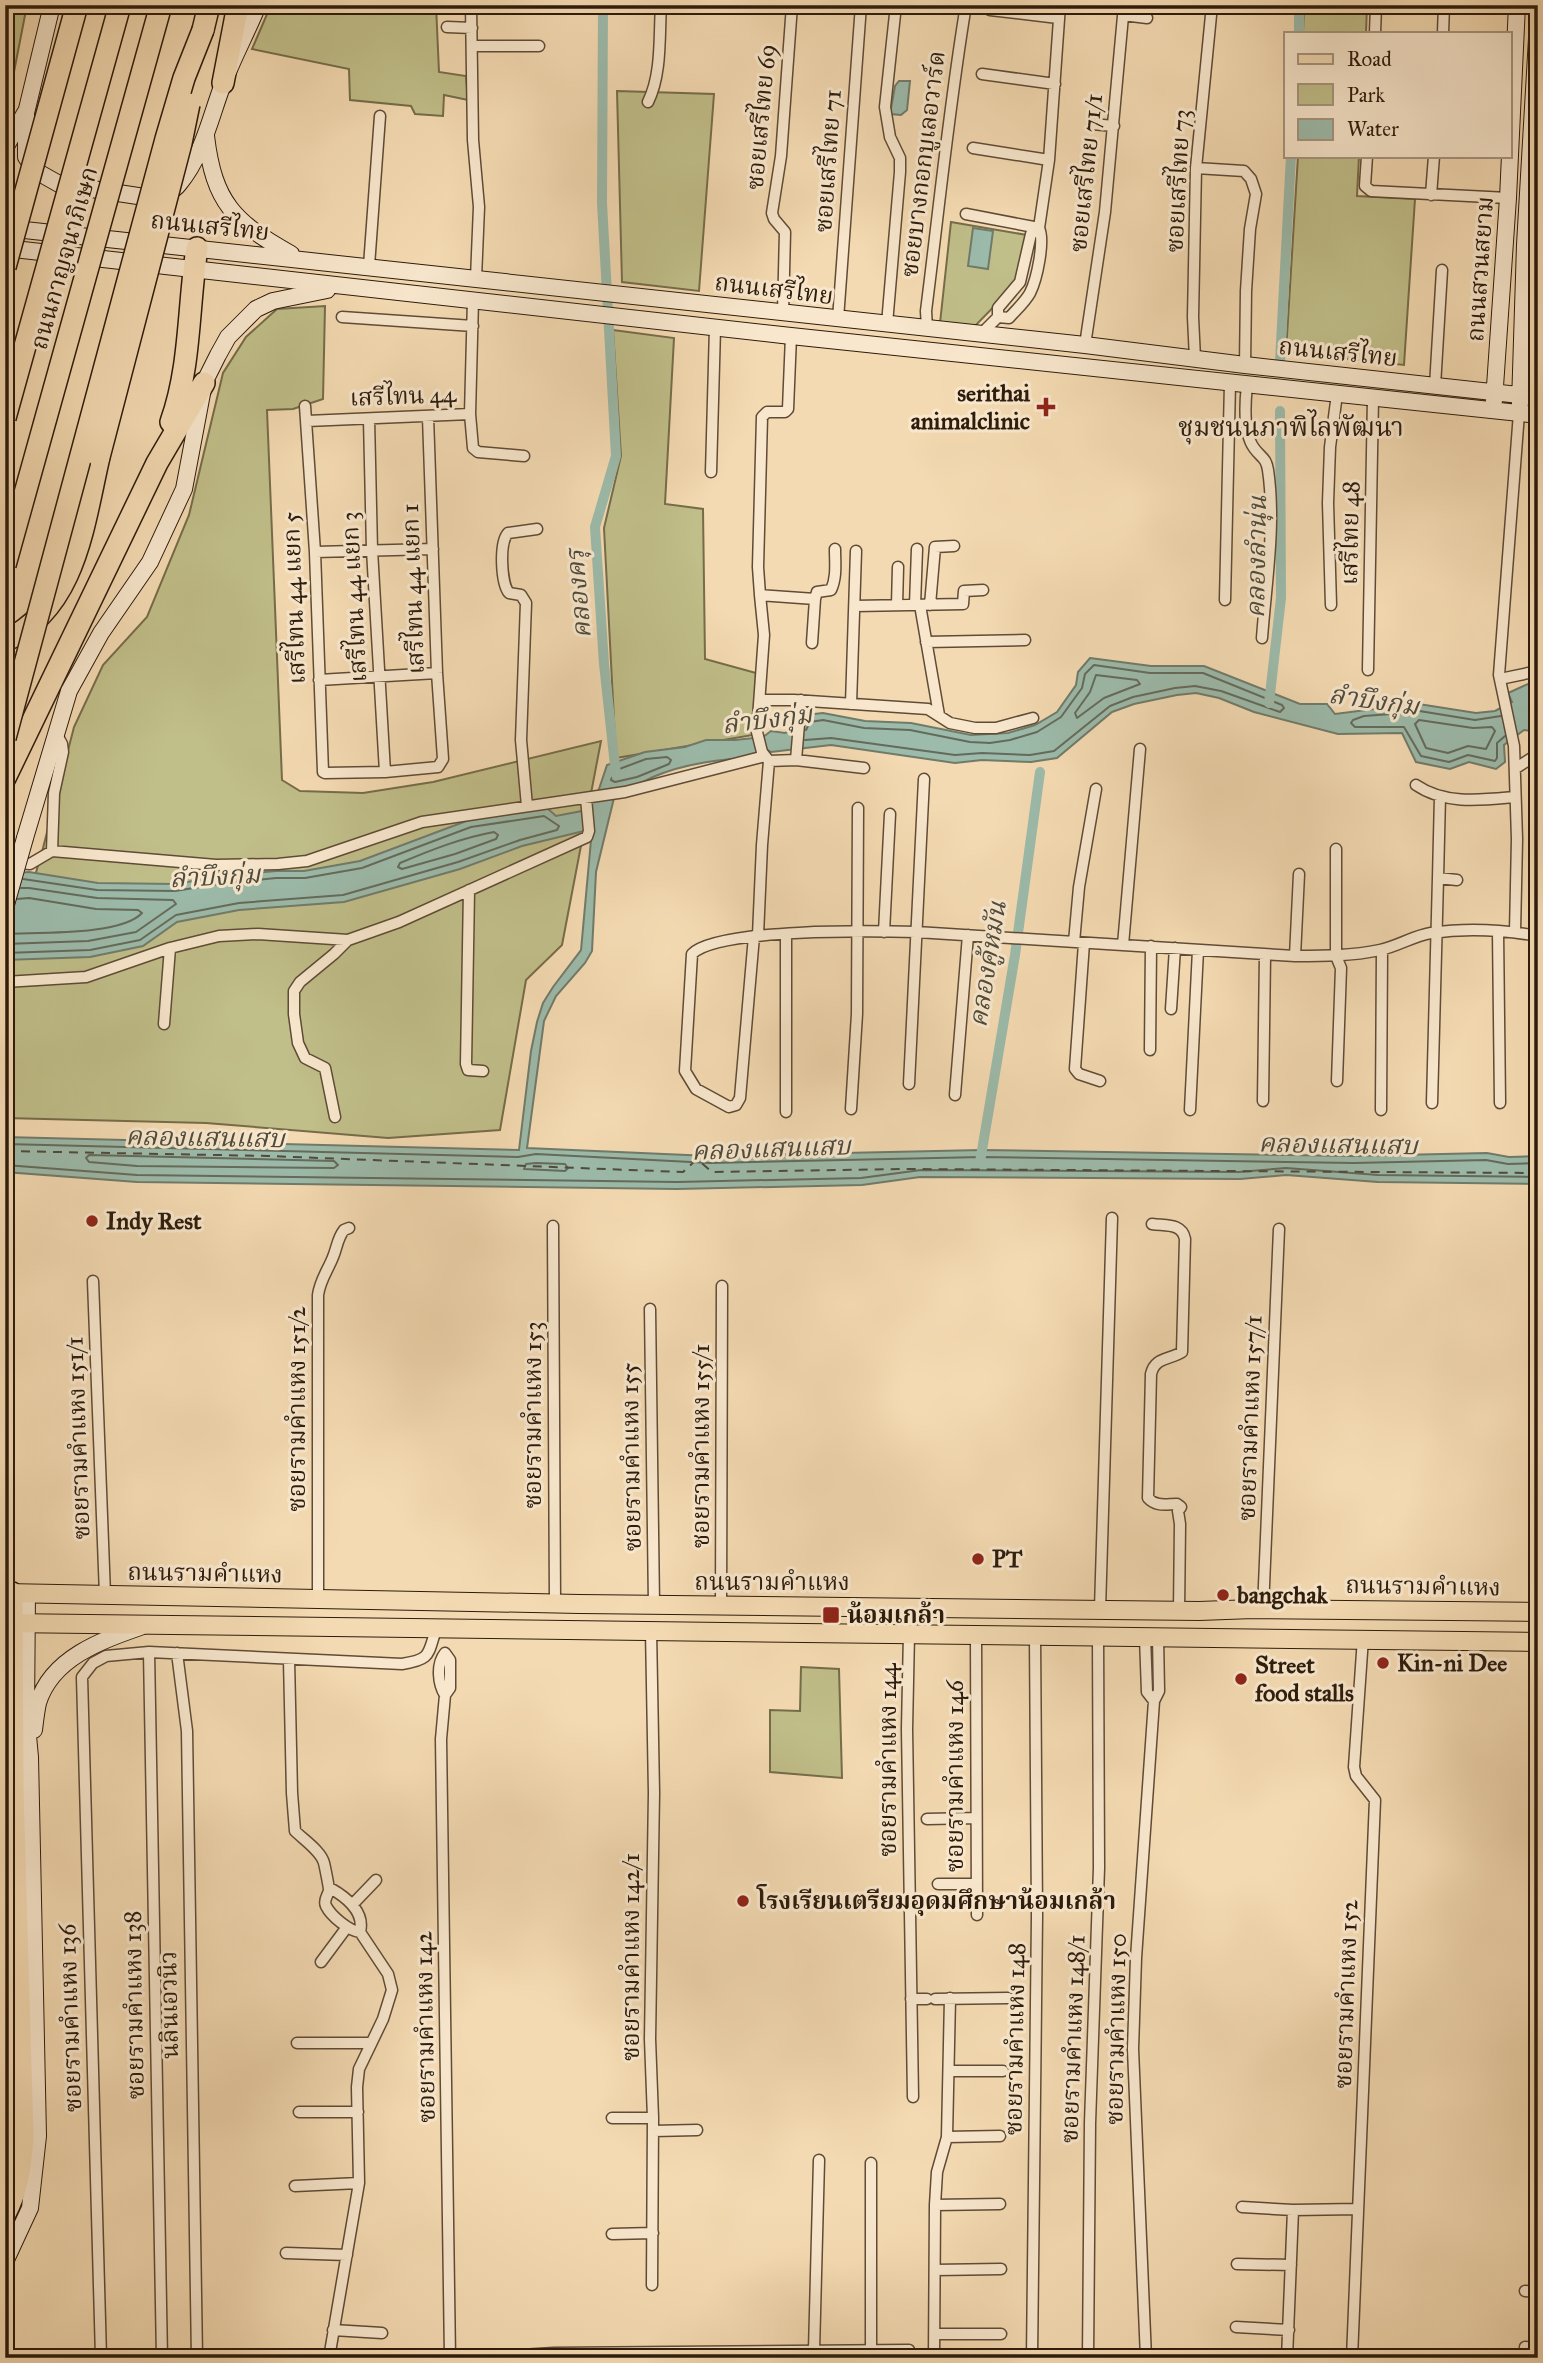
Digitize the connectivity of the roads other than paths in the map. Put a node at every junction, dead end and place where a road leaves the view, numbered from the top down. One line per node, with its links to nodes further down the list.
1 (52, 5): 39 (main road)
2 (77, 5): 62 (highway, bridge)
3 (120, 5): 98 (highway, ถนนกาญจนาภิเษก, bridge)
4 (161, 5): 112 (highway, ถนนกาญจนาภิเษก, bridge)
5 (209, 5): 27 (highway)
6 (238, 5): 35 (highway)
7 (258, 5): 35 (main road)
8 (471, 5): 26 (street)
9 (662, 5): 38 (street)
10 (792, 5): 70 (street, ซอยเสรีไทย 69)
11 (896, 5): 74 (street)
12 (966, 5): 77 (street, ซอยบางกอกบูเลอวาร์ด)
13 (1059, 5): 22 (street)
14 (1212, 5): 50 (street, ซอยเสรีไทย 73)
15 (1376, 5): 28 (street)
16 (1444, 5): 29 (street)
17 (1517, 5): 33 (main road, ถนนสวนสยาม)
18 (861, 9): 21 (street); 73 (street, ซอยเสรีไทย 71)
19 (990, 10): 22 (street)
20 (1123, 10): 23 (street); 42 (street, ซอยเสรีไทย 71/1)
21 (848, 12)
22 (1058, 18): 36 (street)
23 (1147, 18)
24 (1538, 21): 32 (main road, ถนนสวนสยาม)
25 (447, 27): 26 (street)
26 (472, 28): 30 (street)
27 (203, 30): 124 (highway, bridge); 139 (highway, bridge)
28 (1375, 32)
29 (1443, 32)
30 (472, 46): 31 (street); 65 (street)
31 (539, 46)
32 (1537, 56): 57 (main road, ถนนสวนสยาม)
33 (1513, 63): 37 (main road, ถนนสวนสยาม)
34 (982, 74): 36 (street)
35 (223, 83): 43 (main road)
36 (1055, 85): 49 (street)
37 (1512, 90)
38 (648, 102)
39 (26, 113): 43 (main road); 44 (main road)
40 (380, 116): 61 (street)
41 (1092, 124): 42 (street)
42 (1114, 126): 80 (street, ซอยเสรีไทย 71/1)
43 (206, 136): 60 (main road)
44 (5, 148)
45 (973, 148): 49 (street)
46 (1367, 158): 51 (street)
47 (1434, 158): 51 (street)
48 (1509, 158): 52 (main road, ถนนสวนสยาม)
49 (1049, 160): 55 (street)
50 (1196, 168): 82 (street, ซอยเสรีไทย 73); 83 (street)
51 (1431, 195): 52 (street)
52 (1508, 198): 56 (main road, ถนนสวนสยาม)
53 (966, 214): 55 (street)
54 (5, 228): 59 (main road, ถนนเสรีไทย)
55 (1039, 228): 66 (street); 68 (street)
56 (1505, 245): 57 (main road); 88 (main road, ถนนสวนสยาม)
57 (1525, 245): 90 (main road, ถนนสวนสยาม)
58 (5, 248): 63 (main road, ถนนเสรีไทย)
59 (197, 248): 60 (main road, ถนนเสรีไทย); 63 (highway)
60 (299, 258): 61 (main road, ถนนเสรีไทย)
61 (369, 266): 65 (main road, ถนนเสรีไทย)
62 (5, 267)
63 (193, 270): 67 (main road, ถนนเสรีไทย); 102 (highway)
64 (1442, 270): 87 (street)
65 (476, 278): 70 (main road, ถนนเสรีไทย)
66 (1020, 282): 68 (street); 72 (street)
67 (354, 287): 69 (main road, ถนนเสรีไทย); 84 (main road)
68 (1032, 290): 72 (street)
69 (473, 300): 75 (street, เสรีไทน 44); 76 (main road, ถนนเสรีไทย)
70 (783, 313): 73 (main road, ถนนเสรีไทย)
71 (342, 317): 75 (street)
72 (998, 317): 78 (street)
73 (838, 319): 74 (main road, ถนนเสรีไทย)
74 (887, 324): 77 (main road, ถนนเสรีไทย)
75 (473, 326): 95 (street, เสรีไทน 44)
76 (715, 328): 79 (main road, ถนนเสรีไทย); 103 (street)
77 (927, 328): 78 (main road, ถนนเสรีไทย); 81 (main road)
78 (982, 334): 80 (main road, ถนนเสรีไทย)
79 (790, 336): 81 (main road, ถนนเสรีไทย); 115 (street)
80 (1085, 345): 82 (main road, ถนนเสรีไทย)
81 (926, 349): 85 (main road, ถนนเสรีไทย)
82 (1195, 359): 83 (main road, ถนนเสรีไทย)
83 (1245, 365): 87 (main road, ถนนเสรีไทย)
84 (204, 383): 102 (highway); 138 (main road)
85 (1230, 383): 86 (main road, ถนนเสรีไทย); 117 (street)
86 (1247, 385): 89 (main road, ถนนเสรีไทย); 122 (street)
87 (1435, 386): 88 (main road, ถนนเสรีไทย)
88 (1495, 392): 90 (main road, ถนนเสรีไทย); 93 (main road, ถนนสวนสยาม)
89 (1336, 394): 91 (main road, ถนนเสรีไทย); 120 (street)
90 (1530, 396): 94 (main road, ถนนสวนสยาม)
91 (1373, 398): 93 (main road, ถนนเสรีไทย); 127 (street, เสรีไทย 48)
92 (305, 406): 100 (street, เสรีไทน 44 แยก 5)
93 (1493, 410): 94 (main road, ถนนเสรีไทย)
94 (1519, 413): 96 (main road, ถนนเสรีไทย); 132 (street)
95 (470, 414): 97 (street, เสรีไทน 44); 101 (street)
96 (1538, 415)
97 (428, 417): 99 (street, เสรีไทน 44); 106 (street, เสรีไทน 44 แยก 1)
98 (5, 418)
99 (369, 419): 100 (street, เสรีไทน 44); 109 (street, เสรีไทน 44 แยก 3)
100 (307, 421): 111 (street, เสรีไทน 44 แยก 5)
101 (524, 456)
102 (157, 463): 147 (highway)
103 (711, 472)
104 (537, 529): 154 (street)
105 (954, 546): 119 (street)
106 (433, 549): 109 (street); 129 (street, เสรีไทน 44 แยก 1)
107 (835, 549): 116 (street)
108 (917, 549): 119 (street)
109 (372, 550): 111 (street); 130 (street, เสรีไทน 44 แยก 3)
110 (856, 551): 121 (street)
111 (315, 552): 131 (street, เสรีไทน 44 แยก 5)
112 (5, 565)
113 (898, 567): 118 (street)
114 (983, 590): 119 (street)
115 (760, 595): 116 (street); 133 (street)
116 (815, 598): 126 (street)
117 (1225, 600)
118 (897, 605): 119 (street); 121 (street)
119 (922, 605): 125 (street)
120 (1331, 605)
121 (855, 606): 135 (street)
122 (1262, 638)
123 (1025, 639): 125 (street)
124 (5, 641)
125 (926, 642): 136 (street)
126 (813, 643)
127 (1368, 670)
128 (1538, 671): 132 (street)
129 (437, 673): 130 (street); 146 (street, เสรีไทน 44 แยก 1)
130 (379, 675): 131 (street); 146 (street, เสรีไทน 44 แยก 3)
131 (319, 680): 146 (street, เสรีไทน 44 แยก 5)
132 (1501, 681): 145 (street)
133 (761, 700): 134 (street); 143 (street)
134 (801, 700): 135 (street); 142 (street)
135 (851, 704): 136 (street)
136 (939, 715): 137 (street)
137 (1033, 718)
138 (56, 733): 158 (street); 164 (main road, bridge)
139 (5, 738)
140 (1140, 749): 177 (street)
141 (1538, 754): 145 (street)
142 (797, 755): 143 (street); 144 (street)
143 (765, 756): 153 (street); 173 (street)
144 (864, 768)
145 (1516, 768): 152 (street)
146 (385, 772)
147 (5, 778)
148 (924, 779): 167 (street)
149 (1416, 785): 151 (street)
150 (1097, 789): 176 (street)
151 (1440, 796): 152 (street); 161 (street)
152 (1515, 797): 170 (street)
153 (588, 800): 154 (street); 163 (street)
154 (527, 806): 158 (street)
155 (858, 808): 165 (street)
156 (890, 814): 166 (street)
157 (1336, 849): 185 (street)
158 (52, 851): 159 (street)
159 (5, 862)
160 (1298, 874): 184 (street)
161 (1438, 878): 162 (street); 168 (street)
162 (1457, 880)
163 (469, 890): 175 (street); 190 (street)
164 (5, 908)
165 (856, 931): 166 (street); 171 (street); 198 (street)
166 (884, 932): 167 (street)
167 (918, 932): 172 (street); 193 (street)
168 (1437, 932): 169 (street); 182 (street); 196 (street)
169 (1499, 932): 170 (street); 197 (street)
170 (1515, 932): 174 (street)
171 (786, 934): 173 (street); 201 (street)
172 (968, 935): 176 (street); 194 (street)
173 (756, 936): 173 (street)
174 (1538, 936)
175 (348, 940): 179 (street); 202 (street)
176 (1079, 943): 177 (street); 191 (street)
177 (1123, 945): 178 (street)
178 (1151, 946): 180 (street); 189 (street)
179 (170, 948): 186 (street); 188 (street)
180 (1175, 948): 181 (street); 187 (street)
181 (1198, 950): 183 (street); 199 (street)
182 (1382, 950): 185 (street); 200 (street)
183 (1265, 954): 184 (street); 195 (street)
184 (1295, 956): 185 (street)
185 (1336, 956): 192 (street)
186 (5, 982)
187 (1171, 1009)
188 (164, 1024)
189 (1150, 1049)
190 (482, 1071)
191 (1100, 1081)
192 (1337, 1081)
193 (909, 1084)
194 (955, 1095)
195 (1263, 1101)
196 (1432, 1103)
197 (1500, 1103)
198 (851, 1109)
199 (1190, 1110)
200 (1381, 1111)
201 (786, 1112)
202 (335, 1117)
203 (1112, 1218): 217 (street)
204 (1152, 1224): 219 (street)
205 (553, 1226): 214 (street, ซอยรามคำแหง 153)
206 (349, 1228): 213 (street, ซอยรามคำแหง 151/2)
207 (1279, 1229): 218 (street, ซอยรามคำแหง 157/1)
208 (93, 1281): 212 (street, ซอยรามคำแหง 151/1)
209 (722, 1286): 216 (street, ซอยรามคำแหง 155/1)
210 (650, 1309): 215 (street, ซอยรามคำแหง 155)
211 (15, 1593): 212 (main road, ถนนรามคำแหง); 223 (highway)
212 (105, 1595): 213 (main road, ถนนรามคำแหง)
213 (318, 1600): 214 (main road, ถนนรามคำแหง)
214 (555, 1604): 215 (main road, ถนนรามคำแหง)
215 (654, 1605): 216 (main road, ถนนรามคำแหง)
216 (721, 1606): 217 (main road, ถนนรามคำแหง)
217 (1100, 1609): 219 (main road, ถนนรามคำแหง)
218 (1264, 1609): 219 (main road, ถนนรามคำแหง); 220 (main road, ถนนรามคำแหง)
219 (1179, 1611)
220 (1422, 1611): 221 (main road, ถนนรามคำแหง); 233 (main road)
221 (1460, 1612): 222 (main road, ถนนรามคำแหง); 234 (main road)
222 (1538, 1612)
223 (15, 1623): 224 (main road, ถนนรามคำแหง); 240 (main road); 241 (highway)
224 (145, 1625): 225 (main road, ถนนรามคำแหง); 240 (main road)
225 (440, 1627): 226 (main road, ถนนรามคำแหง); 238 (street); 309 (street, ซอยรามคำแหง 142)
226 (651, 1630): 227 (main road, ถนนรามคำแหง); 264 (street, ซอยรามคำแหง 142/1)
227 (909, 1633): 228 (main road, ถนนรามคำแหง); 255 (street, ซอยรามคำแหง 144)
228 (976, 1636): 229 (main road, ถนนรามคำแหง); 242 (street, ซอยรามคำแหง 146)
229 (1035, 1636): 230 (main road, ถนนรามคำแหง); 312 (street, ซอยรามคำแหง 148)
230 (1098, 1637): 231 (main road, ถนนรามคำแหง); 313 (street, ซอยรามคำแหง 148/1)
231 (1152, 1637): 232 (main road, ถนนรามคำแหง); 314 (street, ซอยรามคำแหง 150)
232 (1363, 1638): 233 (main road, ถนนรามคำแหง); 276 (street, ซอยรามคำแหง 152)
233 (1420, 1640): 234 (main road, ถนนรามคำแหง)
234 (1455, 1640): 235 (main road, ถนนรามคำแหง)
235 (1538, 1642)
236 (149, 1652): 237 (street); 304 (street, ซอยรามคำแหง 136); 306 (street, ซอยรามคำแหง 138)
237 (177, 1653): 238 (street); 307 (street, นลินเอวนิว)
238 (289, 1660): 247 (street)
239 (5, 1736): 241 (highway)
240 (30, 1757): 283 (main road)
241 (13, 1789): 278 (highway)
242 (976, 1818): 243 (street); 246 (street, ซอยรามคำแหง 146)
243 (927, 1819)
244 (376, 1880): 248 (street)
245 (938, 1884): 246 (street)
246 (977, 1884): 249 (street, ซอยรามคำแหง 146)
247 (330, 1888): 248 (street); 250 (street)
248 (352, 1905): 251 (street)
249 (977, 1915)
250 (347, 1927): 251 (street); 252 (street)
251 (360, 1931): 257 (street)
252 (321, 1962)
253 (950, 1998): 254 (street); 255 (street); 258 (street)
254 (1008, 1998)
255 (911, 1999): 260 (street, ซอยรามคำแหง 144)
256 (297, 2043): 257 (street)
257 (371, 2043): 262 (street)
258 (949, 2071): 259 (street); 268 (street)
259 (1003, 2071)
260 (913, 2097)
261 (299, 2112): 262 (street)
262 (358, 2112): 271 (street)
263 (612, 2118): 264 (street)
264 (653, 2118): 266 (street, ซอยรามคำแหง 142/1)
265 (697, 2130): 266 (street)
266 (653, 2131): 279 (street, ซอยรามคำแหง 142/1)
267 (1000, 2136): 268 (street)
268 (947, 2137): 274 (street)
269 (819, 2160): 300 (street)
270 (871, 2163): 301 (street)
271 (359, 2183): 272 (street); 282 (street)
272 (295, 2186)
273 (1000, 2204): 274 (street)
274 (935, 2205): 287 (street)
275 (1242, 2207): 277 (street)
276 (1358, 2209): 277 (street); 316 (street, ซอยรามคำแหง 152)
277 (1293, 2210): 285 (street)
278 (5, 2214)
279 (653, 2233): 280 (street); 288 (street, ซอยรามคำแหง 142/1)
280 (612, 2234)
281 (286, 2253): 282 (street)
282 (347, 2255): 292 (street)
283 (5, 2262)
284 (1237, 2264): 285 (street)
285 (1291, 2265): 293 (street)
286 (1000, 2269): 287 (street)
287 (935, 2270): 295 (street)
288 (652, 2285)
289 (1525, 2291): 290 (street)
290 (1538, 2291)
291 (1236, 2327): 293 (street)
292 (333, 2330): 294 (street); 308 (street)
293 (1289, 2330): 315 (street)
294 (382, 2333)
295 (935, 2334): 296 (street); 311 (street)
296 (1001, 2334)
297 (1525, 2347): 298 (street)
298 (1538, 2348)
299 (909, 2350): 301 (street)
300 (814, 2351): 301 (street); 302 (street)
301 (871, 2351)
302 (619, 2355): 303 (street)
303 (554, 2356): 305 (street)
304 (101, 2357)
305 (496, 2357): 310 (street)
306 (162, 2358)
307 (197, 2358)
308 (329, 2358)
309 (450, 2358)
310 (472, 2358)
311 (934, 2358)
312 (1032, 2358)
313 (1088, 2358)
314 (1146, 2358)
315 (1287, 2358)
316 (1352, 2358)

